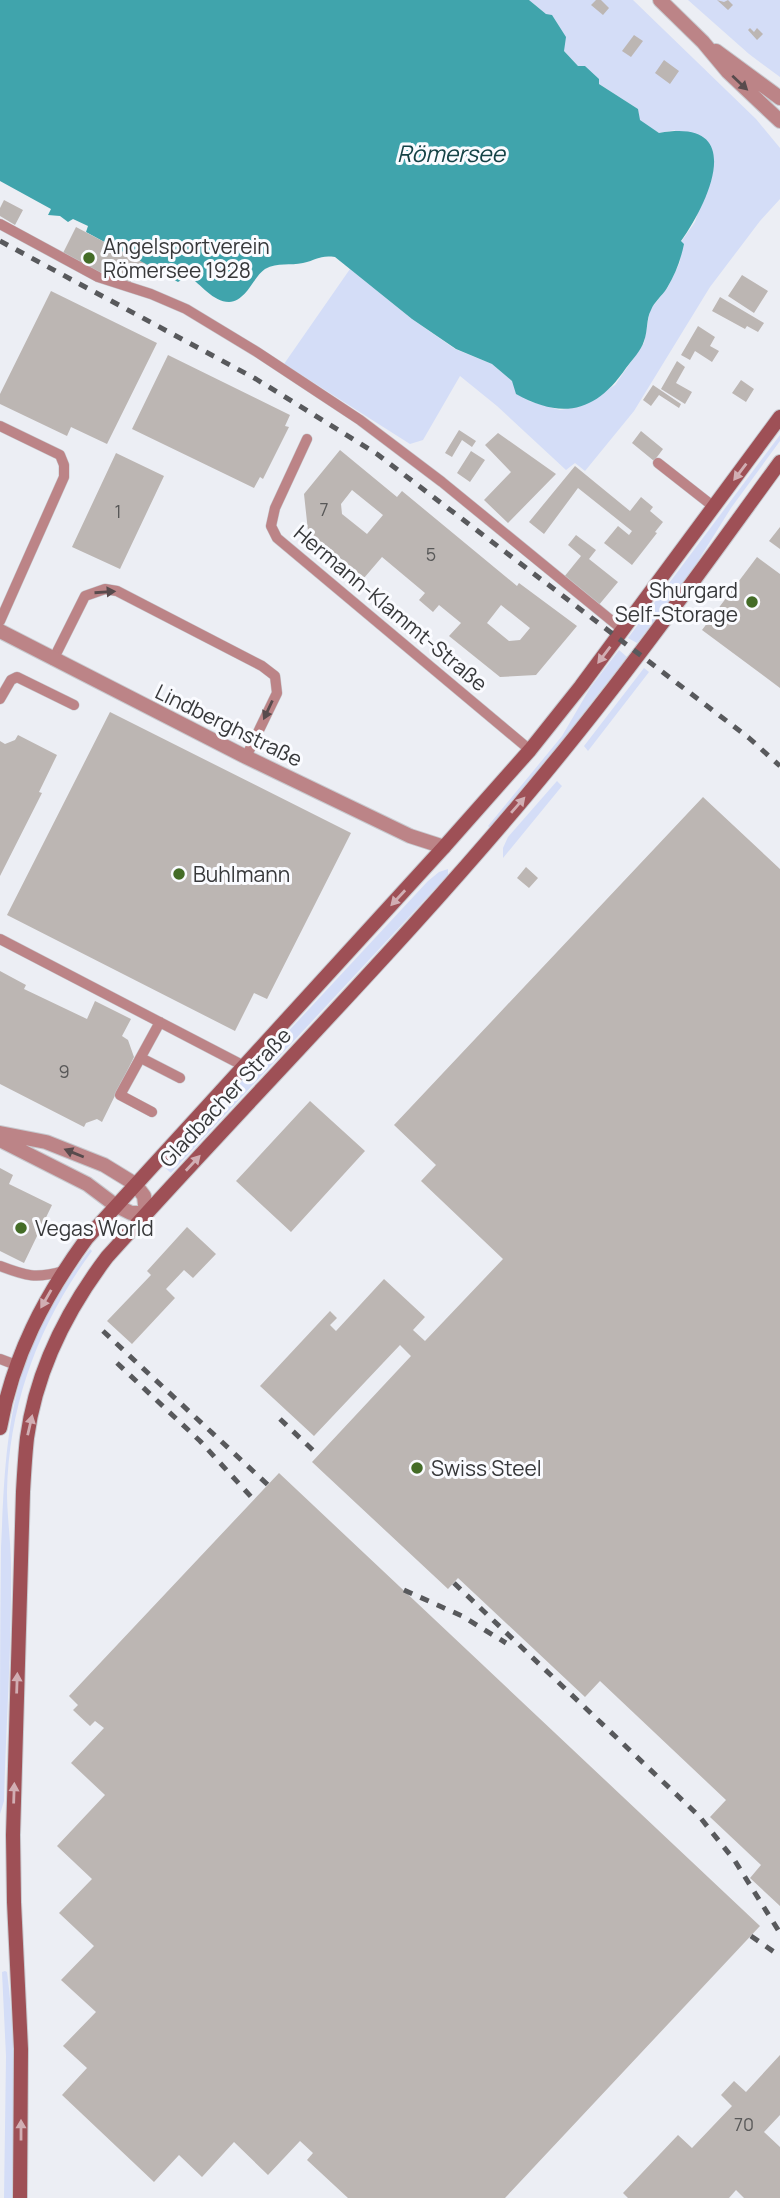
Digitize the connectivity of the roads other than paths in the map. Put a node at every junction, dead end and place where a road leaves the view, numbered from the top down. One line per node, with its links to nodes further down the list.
1 (660, 0): 2 (street)
2 (703, 42): 3 (street); 4 (street, one-way to 4)
3 (780, 97)
4 (780, 121)
5 (0, 224): 13 (lane)
6 (780, 417): 11 (main road, Gladbacher Straße, one-way to 11)
7 (0, 426): 12 (lane)
8 (307, 439): 18 (lane, Hermann-Klammt-Straße)
9 (780, 462): 21 (main road, Gladbacher Straße, one-way to 9)
10 (658, 463): 11 (lane)
11 (714, 507): 13 (main road, Gladbacher Straße)
12 (0, 621)
13 (623, 630): 18 (main road, Gladbacher Straße, one-way to 18)
14 (0, 631): 15 (street, Lindberghstraße)
15 (53, 660): 19 (street, Lindberghstraße); 19 (lane, one-way to 19)
16 (0, 699): 17 (lane)
17 (74, 705)
18 (530, 750): 20 (main road, Gladbacher Straße)
19 (246, 757): 20 (street, Lindberghstraße)
20 (444, 847): 21 (main road); 25 (main road, Gladbacher Straße, one-way to 25)
21 (473, 857): 32 (main road, Gladbacher Straße, one-way to 21)
22 (0, 939): 23 (lane)
23 (160, 1022): 24 (lane); 25 (lane)
24 (141, 1058): 26 (lane); 27 (lane)
25 (243, 1066): 30 (main road, Gladbacher Straße)
26 (180, 1078)
27 (152, 1112)
28 (0, 1133): 30 (street, one-way to 28)
29 (0, 1140): 31 (street)
30 (135, 1184): 31 (main road, Gladbacher Straße); 32 (street)
31 (115, 1205): 32 (street); 34 (main road, Gladbacher Straße)
32 (146, 1213): 38 (main road, Gladbacher Straße, one-way to 32)
33 (0, 1266): 34 (lane)
34 (63, 1271): 36 (main road, Gladbacher Straße, one-way to 36)
35 (0, 1359): 36 (lane)
36 (16, 1365): 37 (main road, Gladbacher Straße)
37 (0, 1428)
38 (7, 1835): 39 (main road, Gladbacher Straße, one-way to 38)
39 (20, 2198)

